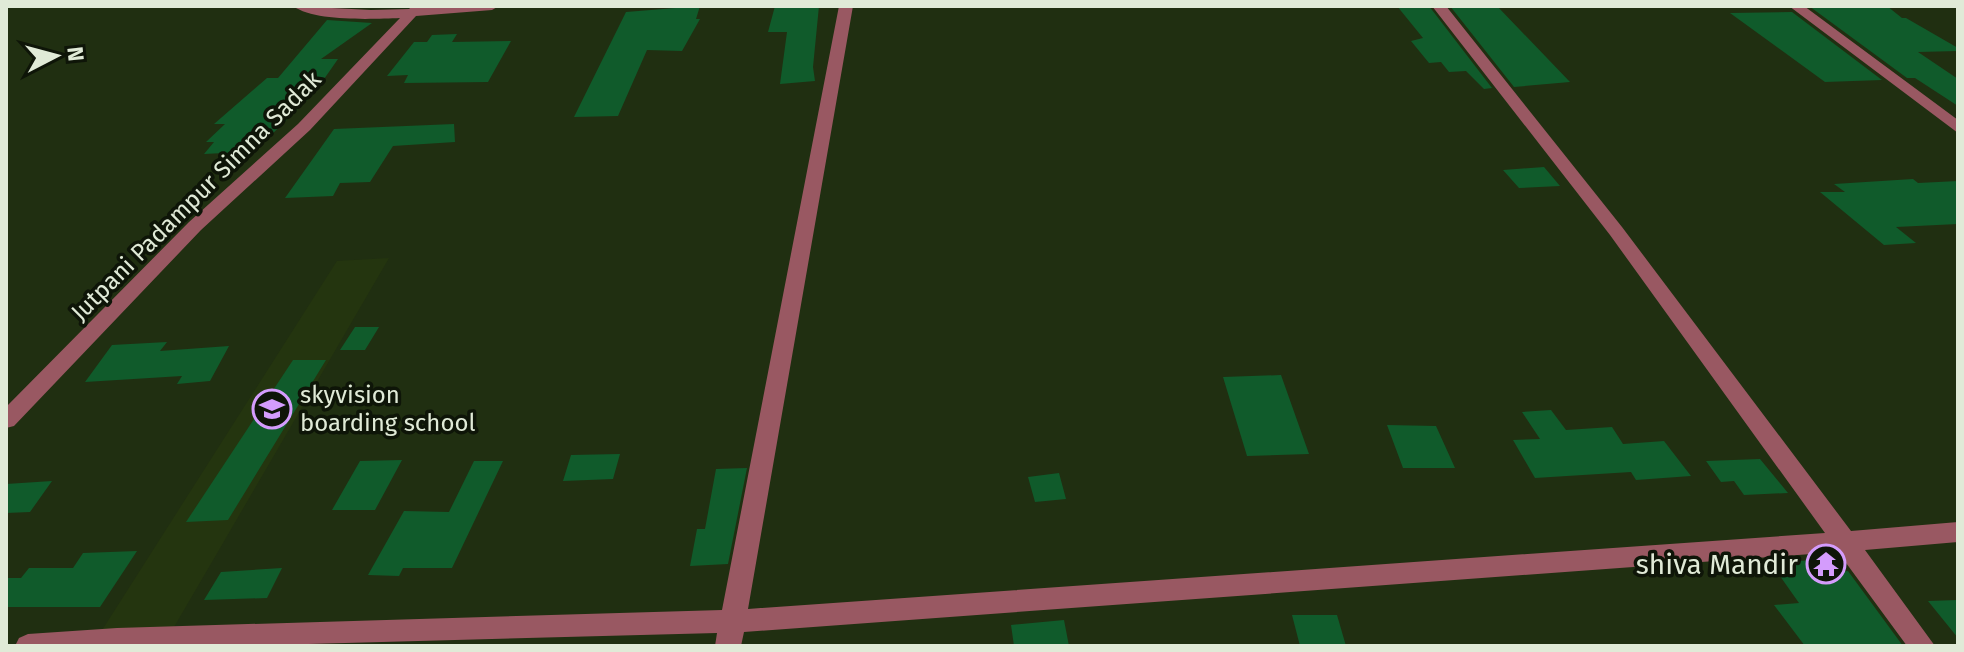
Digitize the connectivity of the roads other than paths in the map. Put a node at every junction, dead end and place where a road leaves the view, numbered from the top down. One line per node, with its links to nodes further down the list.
1 (300, 6): 6 (street)
2 (492, 6): 6 (street)
3 (846, 6): 11 (street)
4 (1439, 6): 10 (street)
5 (1796, 6): 7 (street)
6 (416, 9): 8 (street, Jutpani Padampur Simna Sadak)
7 (1958, 128)
8 (6, 420)
9 (1958, 532): 10 (street)
10 (1845, 543): 11 (street); 13 (street)
11 (731, 634): 12 (street)
12 (28, 646)
13 (1922, 646)

